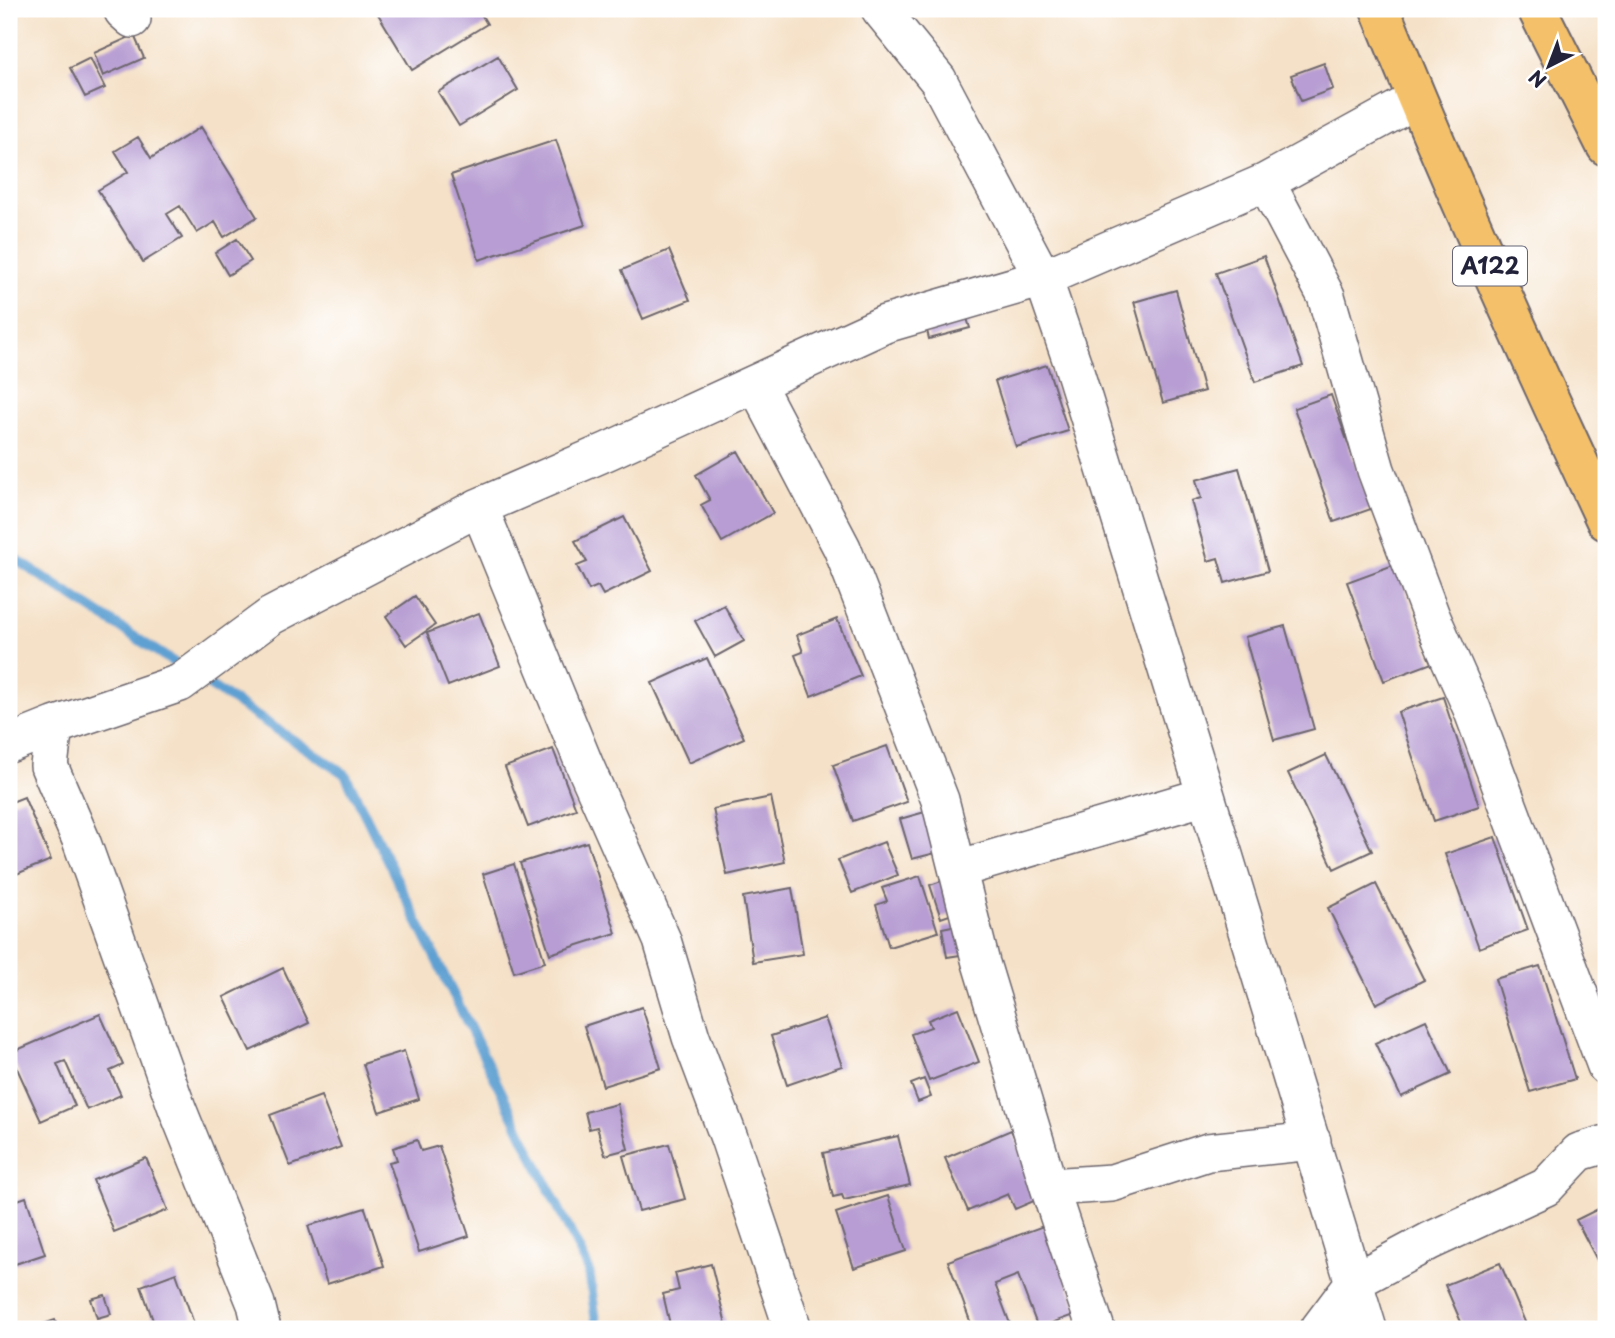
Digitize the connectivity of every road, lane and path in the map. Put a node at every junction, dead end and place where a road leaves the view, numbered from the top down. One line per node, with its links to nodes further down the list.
1 (880, 9): 7 (street)
2 (1380, 9): 4 (highway, A122)
3 (1537, 9): 5 (highway)
4 (1417, 99): 6 (street); 10 (highway, A122)
5 (1606, 146)
6 (1266, 181): 7 (street); 15 (street)
7 (1043, 278): 8 (street); 13 (street)
8 (756, 384): 9 (street); 14 (street)
9 (479, 507): 11 (street); 21 (street)
10 (1606, 522)
11 (54, 726): 12 (street); 20 (street)
12 (9, 744)
13 (1206, 796): 14 (street); 16 (street)
14 (958, 869): 18 (street)
15 (1606, 1066)
16 (1312, 1141): 18 (street); 19 (street)
17 (1606, 1144): 19 (street)
18 (1049, 1187): 22 (street)
19 (1354, 1281): 23 (street); 24 (street)
20 (262, 1329)
21 (793, 1329)
22 (1096, 1329)
23 (1319, 1329)
24 (1368, 1329)

